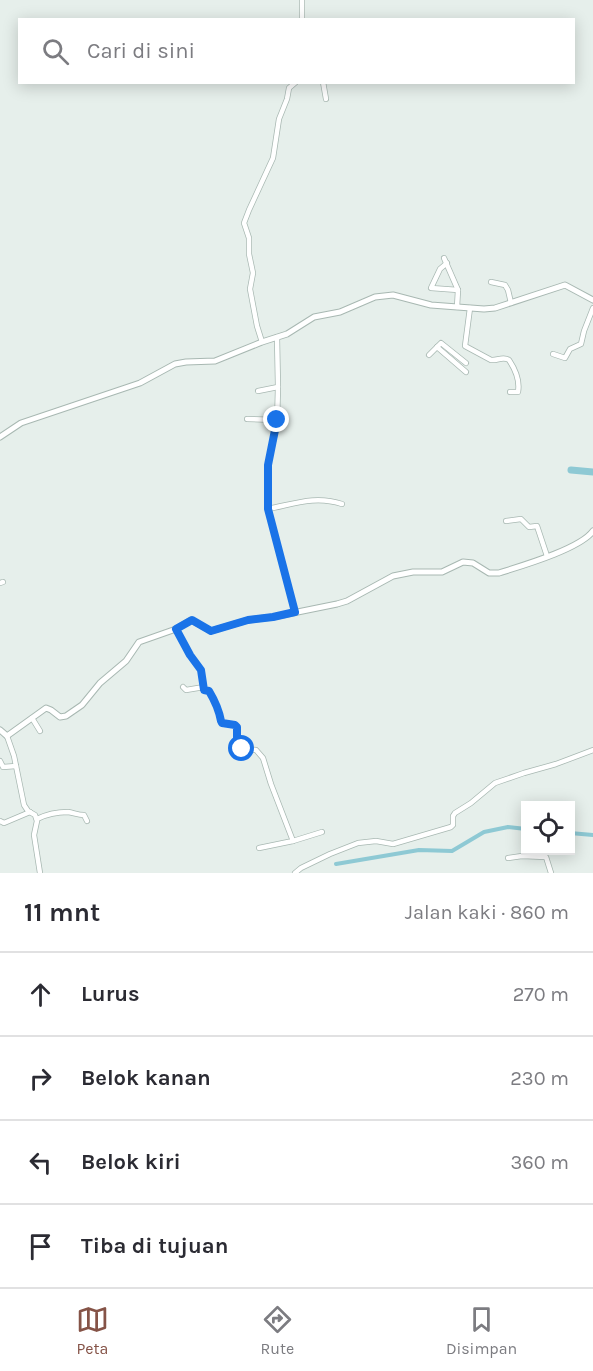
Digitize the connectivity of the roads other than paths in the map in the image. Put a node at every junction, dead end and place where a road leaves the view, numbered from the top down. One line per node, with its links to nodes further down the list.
1 (302, 0): 2 (street)
2 (302, 18)
3 (294, 84): 16 (street)
4 (323, 84): 5 (street)
5 (326, 99)
6 (444, 258): 7 (street)
7 (447, 263): 9 (street); 9 (street)
8 (491, 282): 11 (street)
9 (458, 290): 12 (street)
10 (593, 300): 11 (street)
11 (511, 303): 13 (street)
12 (457, 307): 13 (street); 15 (street)
13 (470, 308): 17 (street)
14 (593, 308): 18 (street)
15 (277, 337): 16 (street); 23 (street)
16 (262, 342): 28 (street)
17 (466, 347): 20 (street); 25 (street)
18 (553, 354)
19 (429, 355): 20 (street)
20 (457, 360): 21 (street); 22 (street)
21 (466, 363)
22 (466, 372)
23 (278, 387): 24 (street); 27 (street)
24 (258, 392)
25 (510, 393)
26 (248, 419): 27 (street)
27 (277, 420): 30 (street)
28 (0, 437)
29 (342, 504): 30 (street)
30 (268, 509): 34 (street)
31 (506, 520): 33 (street)
32 (593, 531): 33 (street)
33 (547, 556): 34 (street)
34 (295, 612): 35 (street)
35 (176, 629): 37 (street); 38 (street)
36 (183, 687): 37 (street)
37 (204, 687): 50 (street)
38 (32, 718): 40 (street); 41 (street)
39 (0, 730): 41 (street)
40 (40, 731)
41 (7, 736): 44 (street)
42 (593, 750): 54 (street)
43 (0, 761): 44 (street)
44 (16, 766): 45 (street)
45 (30, 812): 46 (street); 48 (street)
46 (37, 819): 47 (street); 53 (street)
47 (87, 821)
48 (0, 822)
49 (322, 832): 50 (street)
50 (293, 841): 51 (street)
51 (260, 848)
52 (508, 858): 55 (street)
53 (40, 873)
54 (294, 873)
55 (551, 873)

